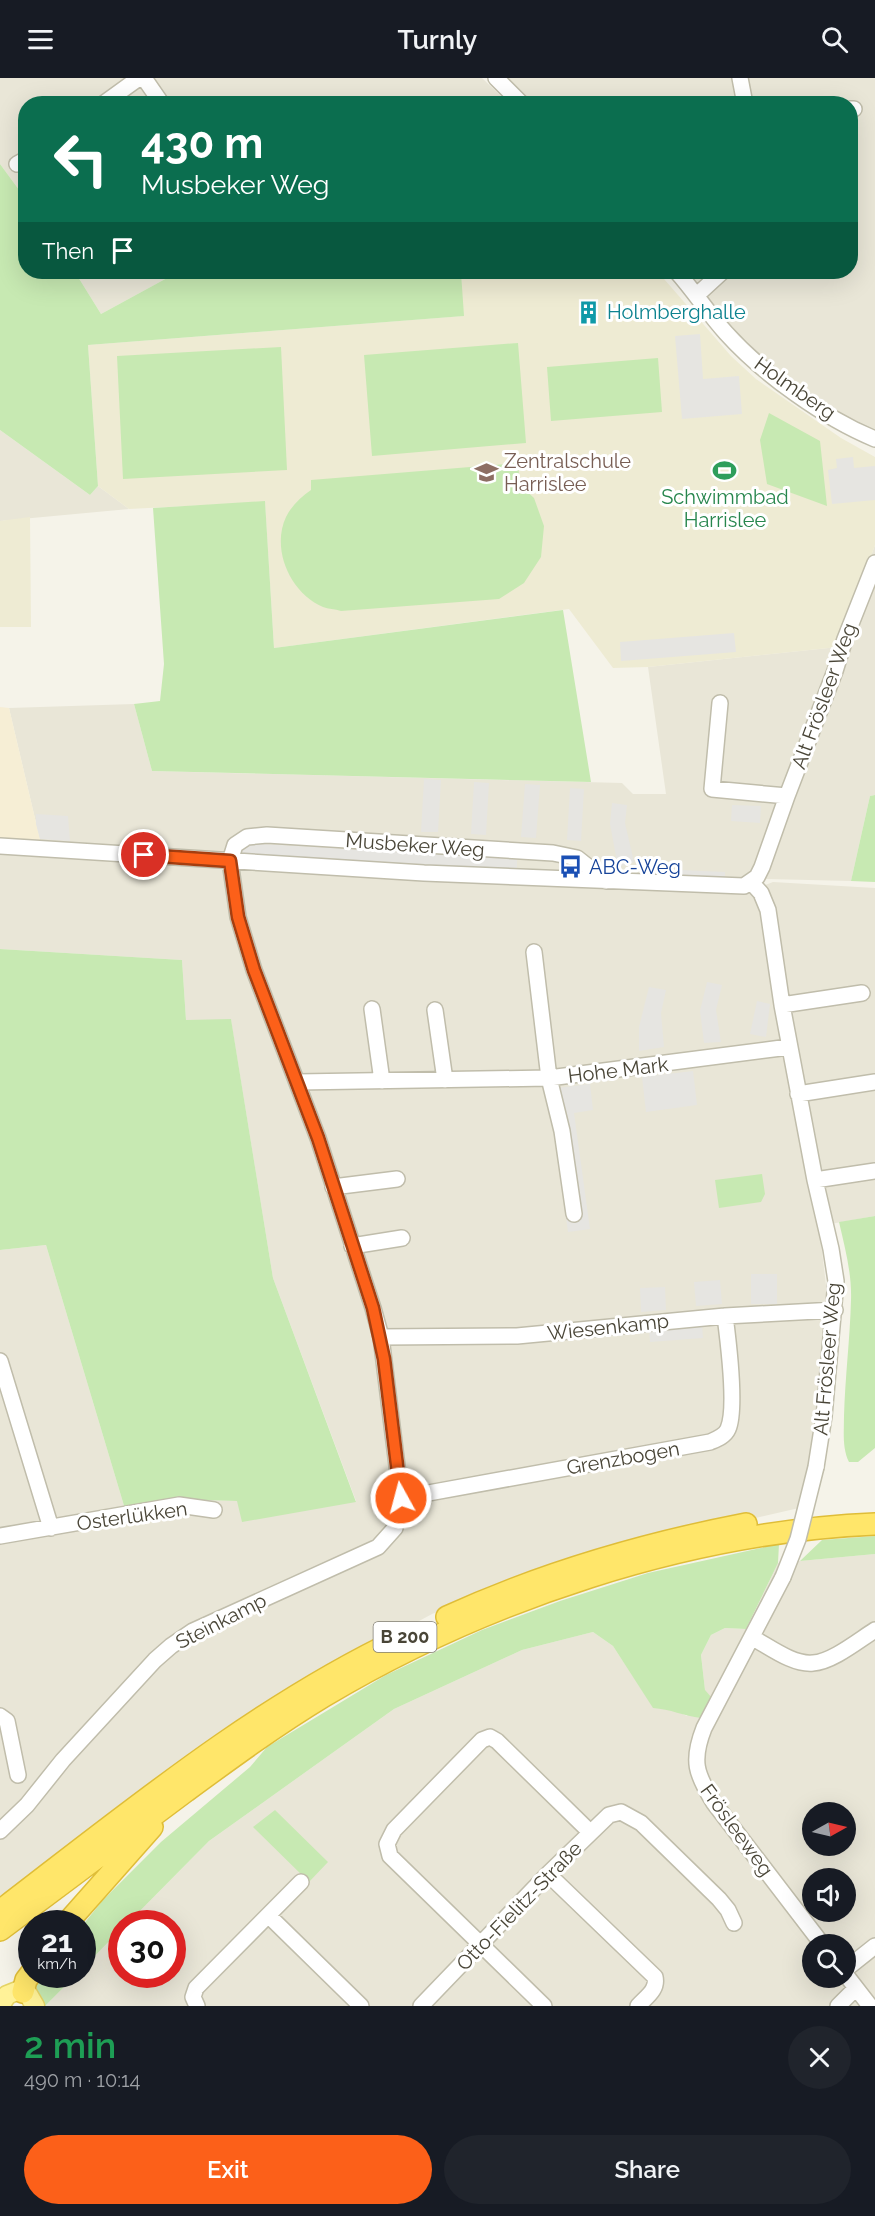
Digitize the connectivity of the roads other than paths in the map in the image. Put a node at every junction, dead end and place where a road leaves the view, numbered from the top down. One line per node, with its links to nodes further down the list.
1 (139, 78): 5 (street)
2 (144, 78): 6 (street)
3 (496, 78): 7 (street)
4 (740, 78): 8 (street)
5 (114, 96)
6 (156, 96)
7 (514, 96)
8 (744, 96)
9 (683, 279): 11 (street, Holmberg)
10 (714, 279): 11 (street)
11 (697, 295): 12 (street, Holmberg)
12 (875, 439)
13 (875, 562): 15 (street, Alt Frösleer Weg)
14 (720, 703): 15 (street)
15 (787, 796): 19 (street, Alt Frösleer Weg)
16 (0, 846): 17 (street, Musbeker Weg)
17 (230, 861): 18 (street, Musbeker Weg); 18 (street, Musbeker Weg); 29 (street)
18 (606, 881): 19 (street, Musbeker Weg)
19 (751, 882): 22 (street, Alt Frösleer Weg)
20 (534, 952): 26 (street)
21 (862, 993): 22 (street)
22 (782, 1005): 25 (street, Alt Frösleer Weg)
23 (372, 1009): 28 (street)
24 (435, 1010): 27 (street)
25 (789, 1047): 26 (street, Hohe Mark); 31 (street, Alt Frösleer Weg)
26 (549, 1078): 27 (street, Hohe Mark); 36 (street)
27 (445, 1080): 28 (street, Hohe Mark)
28 (382, 1081): 29 (street, Hohe Mark)
29 (298, 1082): 35 (street)
30 (875, 1082): 31 (street)
31 (798, 1094): 34 (street, Alt Frösleer Weg)
32 (875, 1171): 34 (street)
33 (397, 1179): 35 (street)
34 (815, 1180): 39 (street, Alt Frösleer Weg)
35 (333, 1187): 38 (street)
36 (574, 1214)
37 (402, 1238): 38 (street)
38 (352, 1246): 41 (street)
39 (835, 1310): 40 (street, Wiesenkamp); 49 (street, Alt Frösleer Weg, bridge)
40 (725, 1316): 41 (street, Wiesenkamp); 43 (street, Grenzbogen)
41 (381, 1337): 43 (street)
42 (0, 1361): 47 (street, Osterlükken)
43 (401, 1498): 55 (street, Steinkamp)
44 (875, 1509): 60 (highway, B 200)
45 (214, 1510): 47 (street, Osterlükken)
46 (875, 1524): 54 (highway, B 200)
47 (51, 1528): 48 (street, Osterlükken)
48 (0, 1536)
49 (783, 1577): 51 (street, Frösleeweg)
50 (875, 1630): 51 (street)
51 (753, 1638): 64 (street, Frösleeweg)
52 (0, 1716): 53 (street)
53 (18, 1775)
54 (183, 1794): 59 (highway); 63 (highway, B 200)
55 (0, 1831)
56 (591, 1832): 57 (street, Otto-Fielitz-Straße); 62 (street, Otto-Fielitz-Straße); 65 (street)
57 (548, 1874): 65 (street, Otto-Fielitz-Straße); 75 (street)
58 (301, 1882): 61 (street)
59 (79, 1910)
60 (0, 1911)
61 (269, 1916): 71 (street); 72 (street)
62 (734, 1923)
63 (0, 1930)
64 (814, 1934)
65 (480, 1946): 73 (street, Otto-Fielitz-Straße); 74 (street)
66 (875, 1946): 67 (street)
67 (856, 1961)
68 (856, 1988): 76 (street); 77 (street)
69 (29, 1999): 70 (main road)
70 (0, 2006)
71 (196, 2006)
72 (361, 2006)
73 (421, 2006)
74 (544, 2006)
75 (638, 2006)
76 (838, 2006)
77 (870, 2006)

